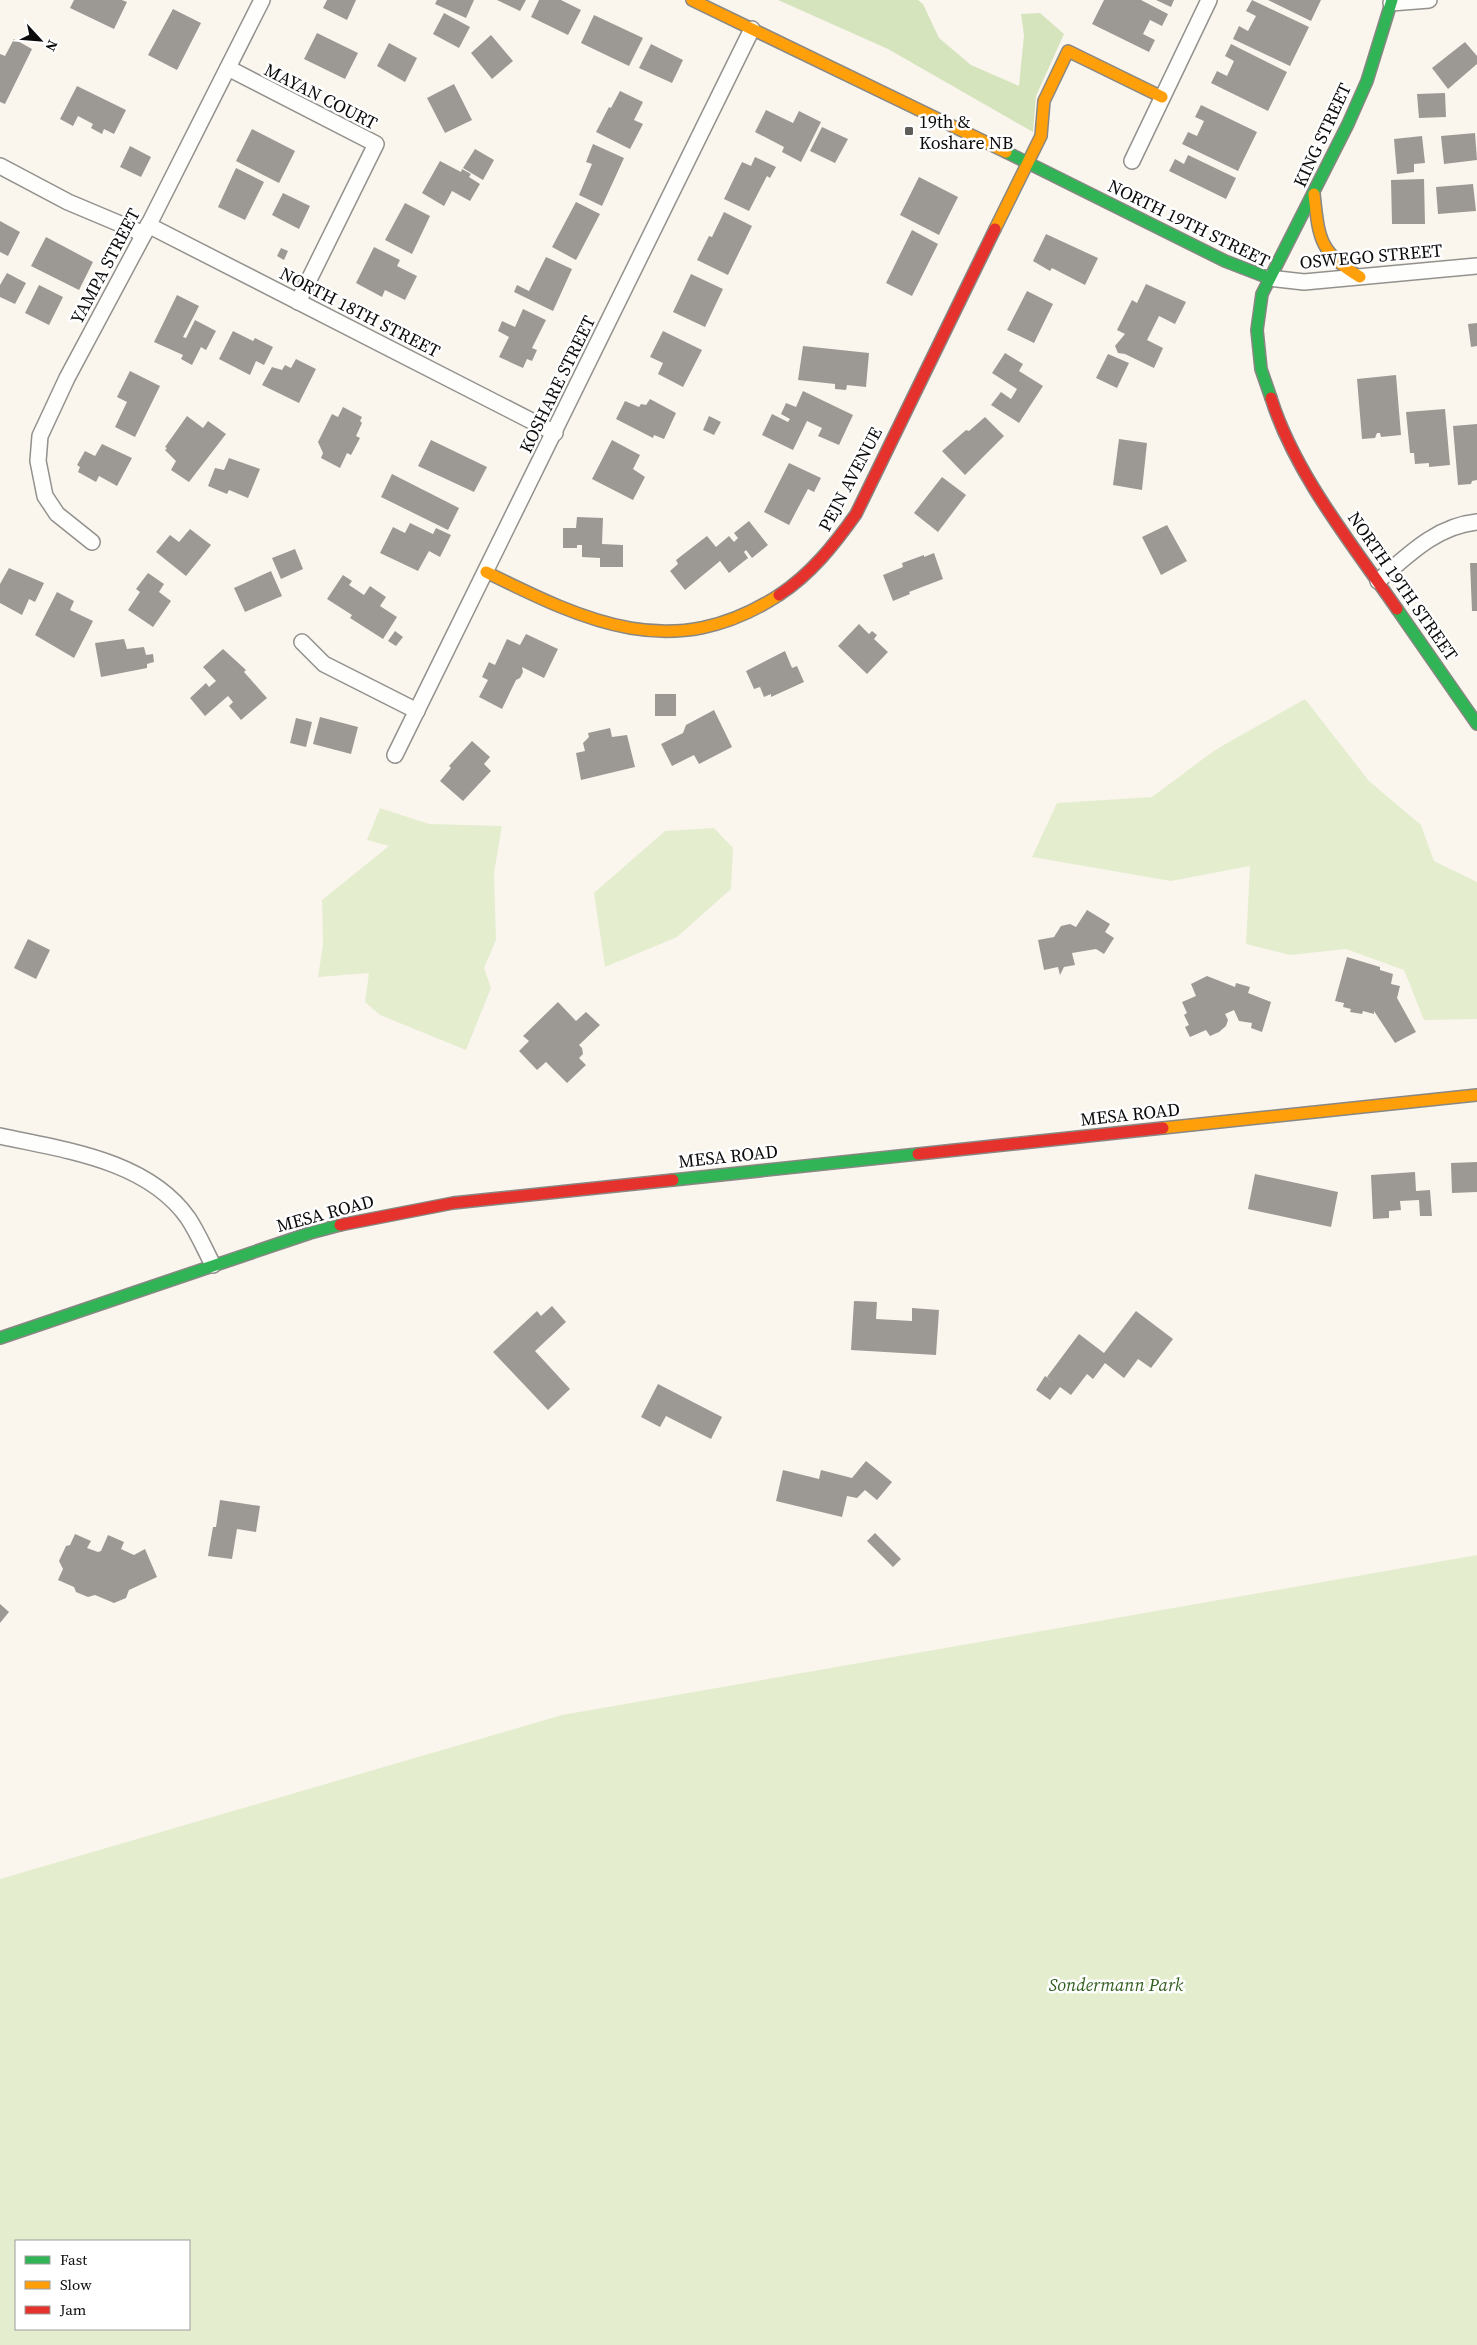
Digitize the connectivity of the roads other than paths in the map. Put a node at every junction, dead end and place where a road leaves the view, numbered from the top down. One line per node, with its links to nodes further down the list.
1 (262, 0): 7 (street, YAMPA STREET)
2 (692, 0): 6 (street, NORTH 19TH STREET)
3 (1209, 0): 8 (street)
4 (1429, 0): 5 (street)
5 (1391, 2): 12 (street, KING STREET)
6 (752, 30): 10 (street, NORTH 19TH STREET); 18 (street, KOSHARE STREET)
7 (228, 68): 13 (street, YAMPA STREET); 17 (street, MAYAN COURT)
8 (1162, 97): 9 (street); 10 (street, PEJN AVENUE)
9 (1132, 161)
10 (1027, 162): 16 (street, NORTH 19TH STREET); 21 (street, PEJN AVENUE)
11 (0, 166): 13 (street, NORTH 18TH STREET)
12 (1314, 194): 15 (street); 16 (street, KING STREET)
13 (146, 229): 17 (street, NORTH 18TH STREET); 20 (street, YAMPA STREET)
14 (1477, 266): 15 (street, OSWEGO STREET)
15 (1360, 277): 16 (street, OSWEGO STREET)
16 (1269, 278): 22 (street, NORTH 19TH STREET)
17 (298, 302): 18 (street, NORTH 18TH STREET)
18 (555, 433): 21 (street, KOSHARE STREET)
19 (1477, 522): 22 (street)
20 (92, 542)
21 (486, 572): 24 (street, KOSHARE STREET)
22 (1378, 581): 25 (street, NORTH 19TH STREET)
23 (302, 642): 24 (street)
24 (417, 710): 26 (street, KOSHARE STREET)
25 (1477, 724)
26 (395, 755)
27 (1477, 1095): 29 (street, MESA ROAD)
28 (0, 1136): 29 (street)
29 (213, 1265): 30 (street, MESA ROAD)
30 (0, 1338)

